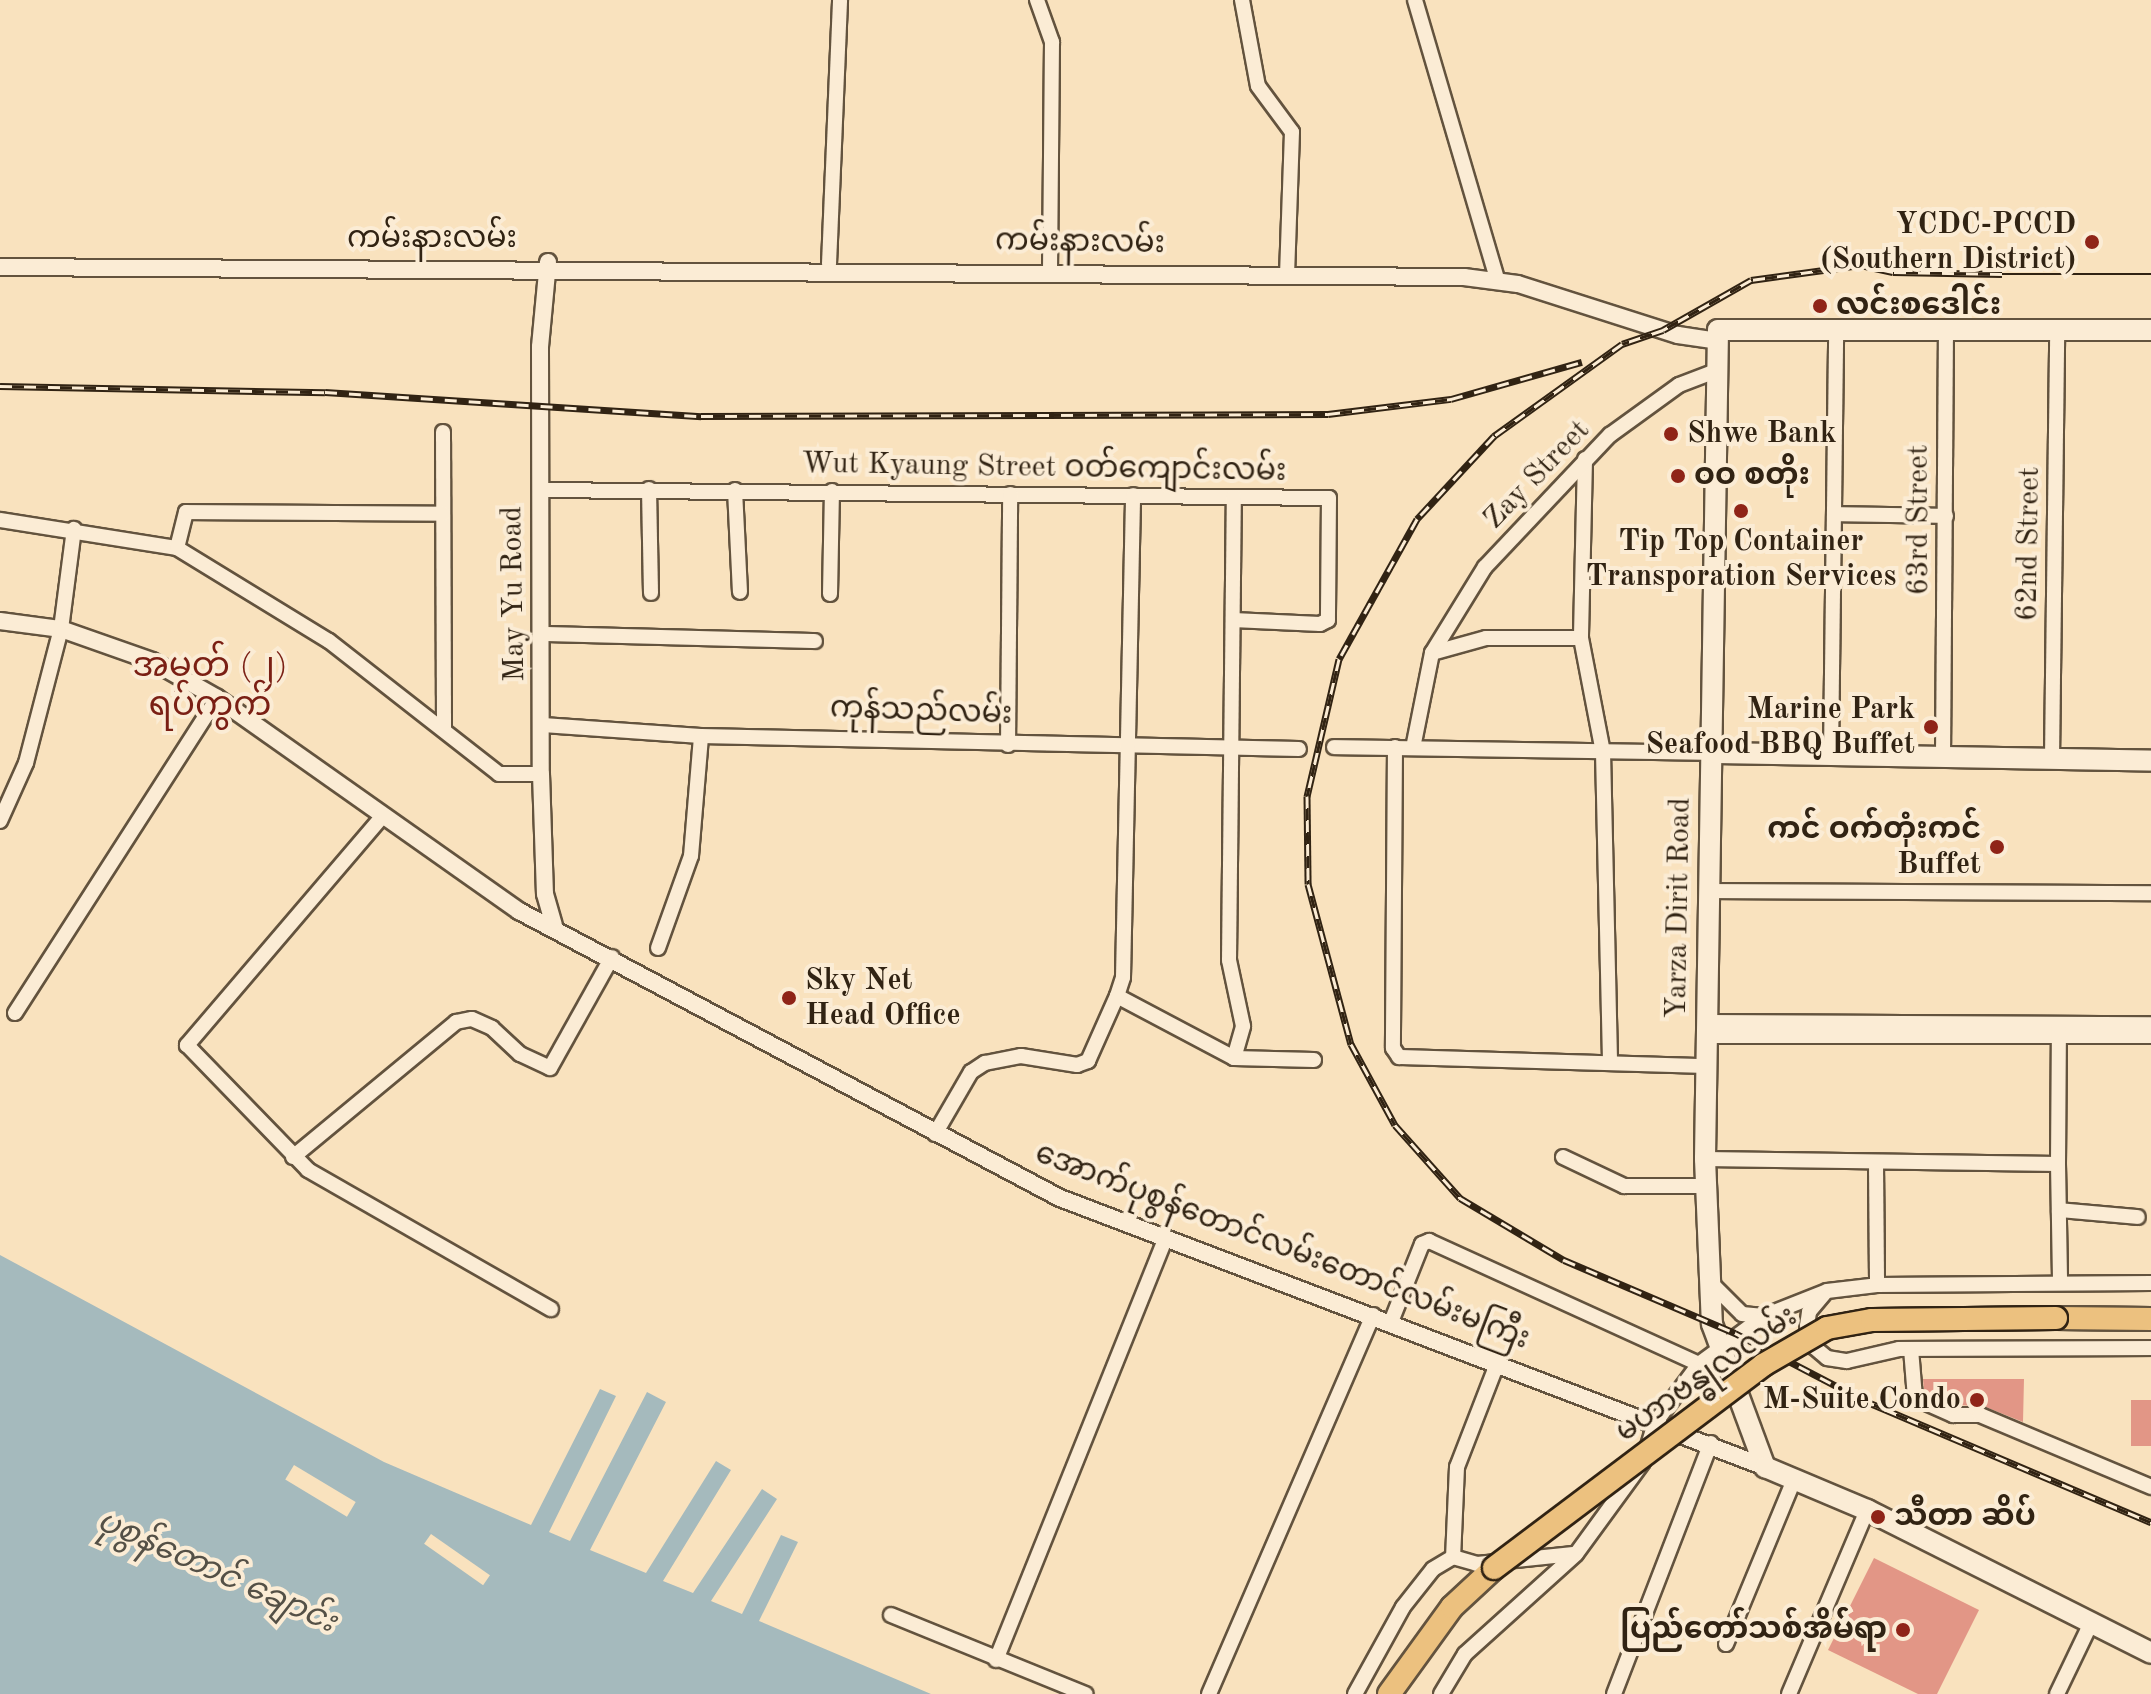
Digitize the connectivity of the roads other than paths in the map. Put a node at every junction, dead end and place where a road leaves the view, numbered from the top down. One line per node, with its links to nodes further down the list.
1 (840, 0): 8 (street)
2 (1037, 0): 10 (street)
3 (1242, 0): 11 (street)
4 (1415, 0): 6 (street)
5 (1427, 0): 6 (street)
6 (1424, 27): 12 (street)
7 (0, 264): 9 (street, ကမ်းနားလမ်း)
8 (829, 264): 9 (street, ကမ်းနားလမ်း); 10 (street, ကမ်းနားလမ်း)
9 (547, 266): 10 (street, ကမ်းနားလမ်း); 23 (street, May Yu Road)
10 (1049, 270): 11 (street, ကမ်းနားလမ်း)
11 (1287, 274): 12 (street, ကမ်းနားလမ်း)
12 (1496, 275): 14 (street, ကမ်းနားလမ်း)
13 (2151, 330): 17 (main road, ကမ်းနားလမ်း)
14 (1718, 335): 15 (main road, ကမ်းနားလမ်း); 19 (main road, Yarza Dirit Road)
15 (1836, 336): 16 (main road, ကမ်းနားလမ်း); 30 (street)
16 (1946, 336): 17 (main road, ကမ်းနားလမ်း); 31 (street, 63rd Street)
17 (2057, 336): 18 (main road, ကမ်းနားလမ်း); 60 (street, 62nd Street)
18 (2151, 341)
19 (1716, 371): 21 (street, Zay Street); 57 (main road, Yarza Dirit Road)
20 (443, 432): 29 (street)
21 (1585, 459): 42 (street); 44 (street, Zay Street)
22 (649, 489): 23 (street, Wut Kyaung Street ဝတ်ကျောင်းလမ်း); 24 (street, Wut Kyaung Street ဝတ်ကျောင်းလမ်း); 36 (street)
23 (541, 490): 41 (street, May Yu Road)
24 (735, 490): 25 (street, Wut Kyaung Street ဝတ်ကျောင်းလမ်း); 35 (street)
25 (832, 491): 26 (street, Wut Kyaung Street ဝတ်ကျောင်းလမ်း); 37 (street)
26 (1010, 494): 27 (street, Wut Kyaung Street ဝတ်ကျောင်းလမ်း); 49 (street)
27 (1133, 495): 28 (street, Wut Kyaung Street ဝတ်ကျောင်းလမ်း); 50 (street)
28 (1234, 497): 38 (street); 38 (street, Wut Kyaung Street ဝတ်ကျောင်းလမ်း)
29 (443, 514): 34 (street); 47 (street)
30 (1834, 514): 31 (street); 58 (street)
31 (1946, 516): 59 (street, 63rd Street)
32 (0, 520): 33 (street)
33 (74, 529): 34 (street); 40 (street)
34 (177, 548): 47 (street)
35 (740, 592)
36 (651, 593)
37 (830, 594)
38 (1233, 620): 54 (street)
39 (0, 621): 40 (street, အောက်ပုစွန်တောင်လမ်းတောင်လမ်းမကြီး)
40 (61, 629): 45 (street, အောက်ပုစွန်တောင်လမ်းတောင်လမ်းမကြီး); 64 (street)
41 (544, 634): 43 (street); 46 (street, May Yu Road)
42 (1581, 638): 44 (street); 56 (street)
43 (815, 641)
44 (1432, 653): 53 (street)
45 (217, 698): 63 (street, အောက်ပုစွန်တောင်လမ်းတောင်လမ်းမကြီး); 71 (street)
46 (543, 725): 48 (street, ကုန်သည်လမ်း); 62 (street, May Yu Road)
47 (444, 730): 62 (street)
48 (701, 736): 49 (street, ကုန်သည်လမ်း); 68 (street)
49 (1008, 745): 50 (street, ကုန်သည်လမ်း)
50 (1128, 747): 54 (street, ကုန်သည်လမ်း); 70 (street)
51 (1334, 747): 52 (street)
52 (1395, 747): 53 (street); 78 (street)
53 (1413, 748): 56 (street)
54 (1232, 749): 55 (street, ကုန်သည်လမ်း); 76 (street)
55 (1299, 749)
56 (1603, 752): 57 (street); 78 (street)
57 (1712, 753): 58 (main road); 65 (main road, Yarza Dirit Road)
58 (1831, 755): 59 (main road)
59 (1943, 758): 60 (main road)
60 (2052, 759): 61 (main road)
61 (2151, 761)
62 (541, 774): 67 (street, May Yu Road)
63 (381, 818): 67 (street, အောက်ပုစွန်တောင်လမ်းတောင်လမ်းမကြီး); 81 (street)
64 (0, 821)
65 (1710, 891): 66 (street); 73 (main road, Yarza Dirit Road)
66 (2151, 893)
67 (554, 925): 69 (street, အောက်ပုစွန်တောင်လမ်းတောင်လမ်းမကြီး)
68 (658, 948)
69 (612, 957): 80 (street, အောက်ပုစွန်တောင်လမ်းတောင်လမ်းမကြီး); 81 (street)
70 (1117, 996): 76 (street); 80 (street)
71 (15, 1013)
72 (2151, 1024): 74 (street)
73 (1708, 1029): 74 (street); 79 (main road, Yarza Dirit Road)
74 (2060, 1030): 75 (street); 85 (street)
75 (2151, 1036)
76 (1234, 1058): 77 (street)
77 (1314, 1060)
78 (1610, 1061): 79 (street)
79 (1708, 1066): 83 (main road, Yarza Dirit Road)
80 (935, 1134): 89 (street, အောက်ပုစွန်တောင်လမ်းတောင်လမ်းမကြီး)
81 (293, 1157): 95 (street)
82 (1563, 1157): 86 (street)
83 (1705, 1159): 84 (street); 86 (main road, Yarza Dirit Road)
84 (1876, 1164): 85 (street); 93 (street)
85 (2058, 1164): 87 (street)
86 (1706, 1186): 90 (main road, Yarza Dirit Road)
87 (2059, 1210): 88 (street); 91 (street)
88 (2138, 1217)
89 (1166, 1238): 96 (street, အောက်ပုစွန်တောင်လမ်းတောင်လမ်းမကြီး); 117 (street)
90 (1709, 1281): 97 (street); 100 (main road, Yarza Dirit Road)
91 (2060, 1283): 92 (street); 93 (street)
92 (2151, 1283)
93 (1877, 1285): 94 (street)
94 (1827, 1291): 97 (street); 102 (street)
95 (551, 1309)
96 (1373, 1315): 99 (street, အောက်ပုစွန်တောင်လမ်းတောင်လမ်းမကြီး); 119 (street)
97 (1764, 1316): 100 (street)
98 (2151, 1319): 121 (main road, မဟာဗန္ဓုလလမ်း, bridge)
99 (1391, 1322): 103 (street, အောက်ပုစွန်တောင်လမ်းတောင်လမ်းမကြီး); 104 (street)
100 (1717, 1345): 104 (street); 107 (main road, Yarza Dirit Road)
101 (2151, 1348): 102 (street)
102 (1911, 1349): 109 (street)
103 (1497, 1364): 105 (street, အောက်ပုစွန်တောင်လမ်းတောင်လမ်းမကြီး); 112 (street)
104 (1699, 1364): 105 (street)
105 (1655, 1423): 106 (street, အောက်ပုစွန်တောင်လမ်းတောင်လမ်းမကြီး); 111 (street)
106 (1711, 1443): 107 (street, အောက်ပုစွန်တောင်လမ်းတောင်လမ်းမကြီး); 123 (street)
107 (1765, 1467): 108 (main road, အောက်ပုစွန်တောင်လမ်းတောင်လမ်းမကြီး)
108 (1794, 1480): 110 (main road, အောက်ပုစွန်တောင်လမ်းတောင်လမ်းမကြီး); 115 (street)
109 (2151, 1487)
110 (1867, 1510): 114 (main road, အောက်ပုစွန်တောင်လမ်းတောင်လမ်းမကြီး); 124 (street)
111 (1576, 1554): 112 (street); 122 (street)
112 (1453, 1557): 120 (street)
113 (891, 1615): 117 (street)
114 (2092, 1621): 116 (main road, အောက်ပုစွန်တောင်လမ်းတောင်လမ်းမကြီး); 125 (street)
115 (1726, 1644)
116 (2151, 1653)
117 (996, 1660): 118 (street)
118 (1086, 1694)
119 (1209, 1694)
120 (1355, 1694)
121 (1389, 1694)
122 (1441, 1694)
123 (1614, 1694)
124 (1789, 1694)
125 (2057, 1694)

